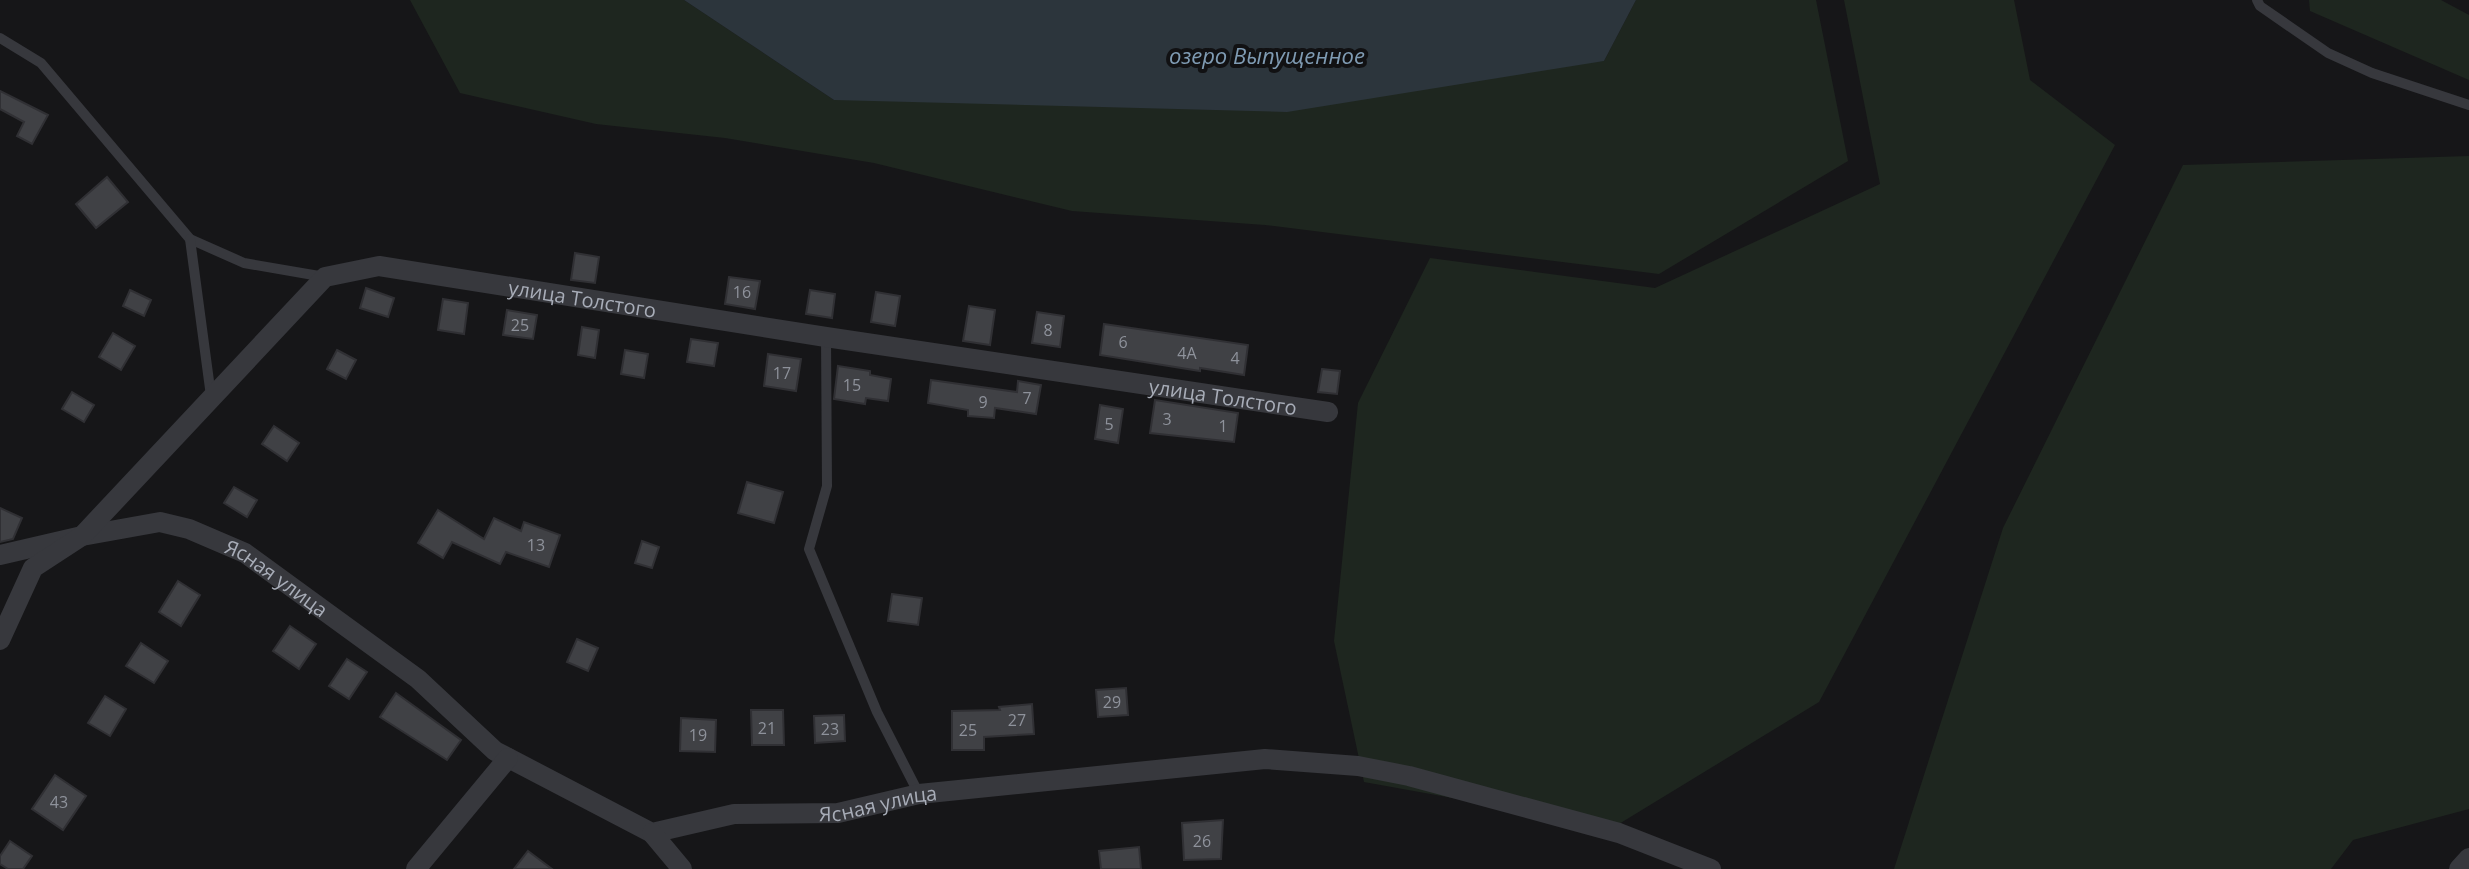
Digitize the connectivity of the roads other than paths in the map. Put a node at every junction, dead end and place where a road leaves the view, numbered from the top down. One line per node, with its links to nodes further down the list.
1 (2257, 0): 3 (lane)
2 (0, 38): 4 (lane)
3 (2469, 105)
4 (190, 239): 5 (lane); 7 (lane)
5 (325, 277): 6 (street, улица Толстого); 7 (street)
6 (826, 337): 8 (street, улица Толстого); 13 (lane)
7 (211, 399): 9 (street)
8 (1328, 412)
9 (82, 536): 10 (street, Ясная улица); 11 (street); 12 (street, Ясная улица)
10 (0, 555)
11 (0, 640)
12 (508, 758): 14 (street, Ясная улица); 16 (street)
13 (919, 794): 14 (street, Ясная улица); 18 (street, Ясная улица)
14 (652, 833): 17 (street)
15 (2469, 858): 19 (street)
16 (416, 869)
17 (682, 869)
18 (1711, 869)
19 (2459, 869)

